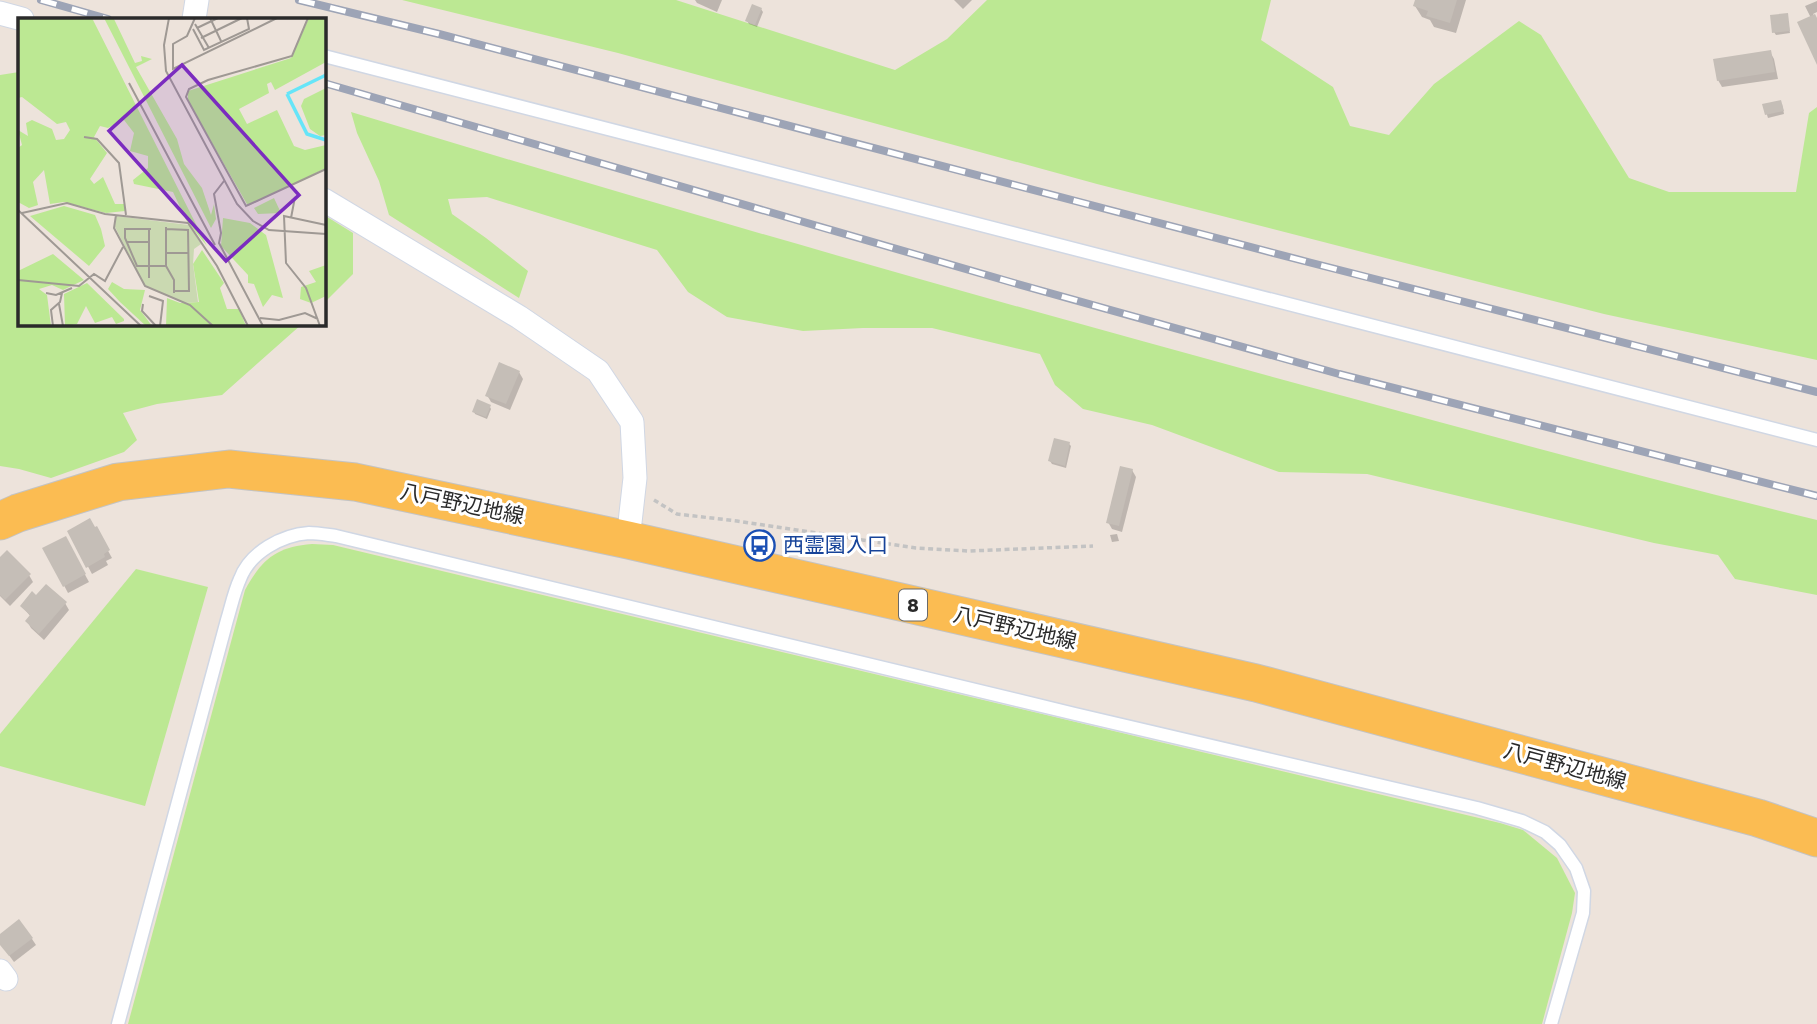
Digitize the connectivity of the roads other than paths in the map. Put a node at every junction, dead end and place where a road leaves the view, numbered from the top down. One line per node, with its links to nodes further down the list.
1 (0, 13): 2 (street)
2 (18, 18)
3 (326, 58): 5 (lane)
4 (326, 201): 7 (street)
5 (1817, 440)
6 (0, 521): 7 (main road, 八戸野辺地線 / 8)
7 (628, 540): 8 (main road, 八戸野辺地線 / 8)
8 (1817, 838)
9 (118, 1024): 10 (lane)
10 (1551, 1024)

